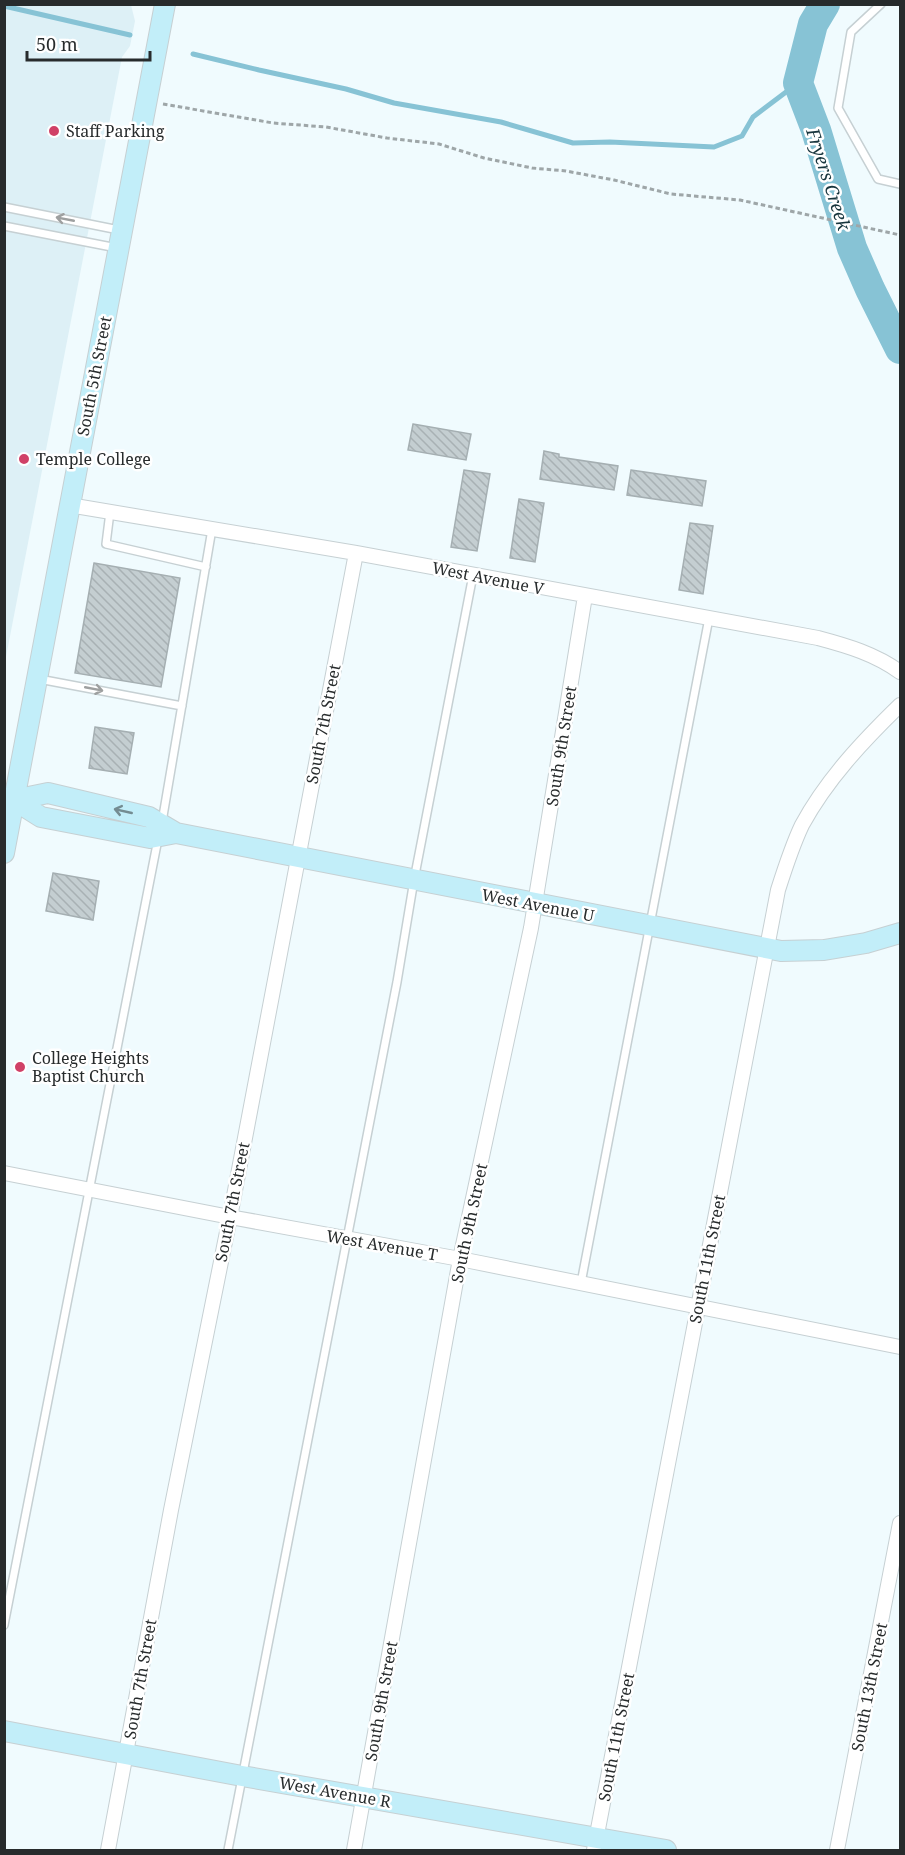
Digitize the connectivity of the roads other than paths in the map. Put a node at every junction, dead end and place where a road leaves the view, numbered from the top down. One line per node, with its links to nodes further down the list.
1 (165, 4): 6 (street, South 5th Street)
2 (881, 4): 3 (lane)
3 (900, 184)
4 (4, 207): 6 (lane, one-way to 4)
5 (4, 226): 6 (lane)
6 (120, 240): 7 (street, South 5th Street)
7 (69, 505): 8 (street, West Avenue V); 16 (street, South 5th Street)
8 (110, 512): 9 (street, West Avenue V); 11 (lane)
9 (212, 529): 10 (street, West Avenue V); 11 (lane)
10 (356, 553): 12 (street, West Avenue V); 22 (street, South 7th Street)
11 (206, 567): 18 (lane)
12 (473, 575): 13 (street, West Avenue V); 23 (lane)
13 (585, 596): 14 (street, West Avenue V); 24 (street, South 9th Street)
14 (708, 618): 15 (street, West Avenue V); 25 (lane)
15 (900, 672)
16 (37, 679): 18 (lane, one-way to 18); 19 (street, South 5th Street)
17 (900, 705): 27 (street, South 11th Street)
18 (182, 706): 20 (lane)
19 (9, 799): 20 (street, West Avenue U); 21 (street, South 5th Street)
20 (165, 832): 22 (street, West Avenue U); 29 (lane)
21 (4, 853)
22 (297, 858): 23 (street, West Avenue U); 30 (street, South 7th Street)
23 (414, 880): 24 (street, West Avenue U); 31 (lane)
24 (535, 904): 25 (street, West Avenue U); 32 (street, South 9th Street)
25 (649, 927): 27 (street, West Avenue U); 33 (lane)
26 (900, 933): 27 (street, West Avenue U)
27 (766, 949): 34 (street, South 11th Street)
28 (4, 1173): 29 (street, West Avenue T)
29 (89, 1190): 30 (street, West Avenue T); 37 (lane)
30 (230, 1217): 31 (street, West Avenue T); 39 (street, South 7th Street)
31 (348, 1238): 32 (street, West Avenue T); 40 (lane)
32 (460, 1259): 33 (street, West Avenue T); 41 (street, South 9th Street)
33 (581, 1283): 34 (street, West Avenue T)
34 (699, 1306): 35 (street, West Avenue T); 42 (street, South 11th Street)
35 (900, 1347)
36 (900, 1523): 47 (street, South 13th Street)
37 (4, 1625)
38 (4, 1731): 39 (street, West Avenue R)
39 (127, 1754): 40 (street, West Avenue R); 43 (street, South 7th Street)
40 (242, 1776): 41 (street, West Avenue R); 44 (lane)
41 (364, 1796): 42 (street, West Avenue R); 45 (street, South 9th Street)
42 (595, 1844): 46 (street, West Avenue R)
43 (108, 1851)
44 (228, 1851)
45 (354, 1851)
46 (666, 1851)
47 (837, 1851)

